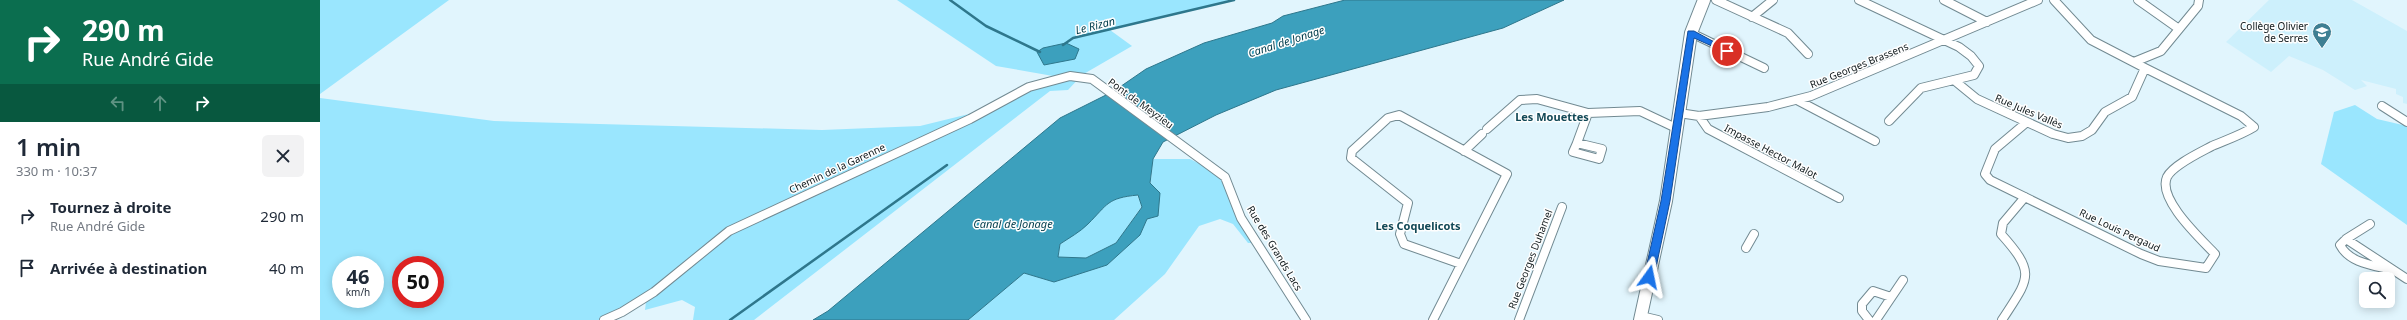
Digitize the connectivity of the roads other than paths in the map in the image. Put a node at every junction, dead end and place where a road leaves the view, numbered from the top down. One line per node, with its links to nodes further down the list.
1 (1704, 0): 13 (main road)
2 (1716, 0): 10 (street)
3 (1773, 0): 10 (street)
4 (1859, 0): 14 (street)
5 (1944, 0): 11 (street)
6 (2038, 0): 11 (street, Rue Georges Brassens)
7 (2054, 0): 16 (street)
8 (2138, 0): 12 (street)
9 (2200, 0): 12 (street)
10 (1752, 16): 15 (street)
11 (1986, 22): 14 (street, Rue Georges Brassens)
12 (2179, 29): 16 (street)
13 (1691, 33): 17 (street); 24 (main road)
14 (1945, 41): 19 (street); 21 (street, Rue Georges Brassens)
15 (1808, 54)
16 (2134, 62): 18 (street)
17 (1764, 68)
18 (2145, 68): 27 (street, Rue Jules Vallès); 34 (street, Rue Louis Pergaud)
19 (1955, 81): 26 (street); 27 (street, Rue Jules Vallès)
20 (1096, 83): 30 (street, Pont de Meyzieu); 44 (street, Chemin de la Garenne)
21 (1797, 100): 25 (street, Rue Georges Brassens); 31 (street)
22 (2382, 106): 28 (street)
23 (1588, 113): 29 (street); 32 (street); 33 (street)
24 (1679, 113): 25 (street, Rue Georges Brassens); 29 (main road)
25 (1699, 116): 35 (street, Impasse Hector Malot)
26 (1889, 121)
27 (2027, 122): 34 (street, Rue Louis Pergaud)
28 (2407, 122)
29 (1676, 128): 45 (main road)
30 (1174, 139): 47 (street, Rue des Grands Lacs)
31 (1874, 141)
32 (1577, 143)
33 (1464, 151): 40 (street); 40 (street)
34 (2025, 197): 53 (street)
35 (1839, 198)
36 (1562, 207): 49 (street, Rue Georges Duhamel)
37 (2370, 224): 41 (street)
38 (1754, 234): 39 (street)
39 (1746, 248)
40 (1461, 264): 48 (street)
41 (2407, 279)
42 (1903, 280): 43 (street)
43 (1892, 297): 51 (street); 52 (street)
44 (621, 317): 46 (street, Chemin de la Garenne)
45 (1641, 318): 50 (street)
46 (604, 320)
47 (1306, 320)
48 (1433, 320)
49 (1519, 320)
50 (1658, 320)
51 (1869, 320)
52 (1876, 320)
53 (2002, 320)

